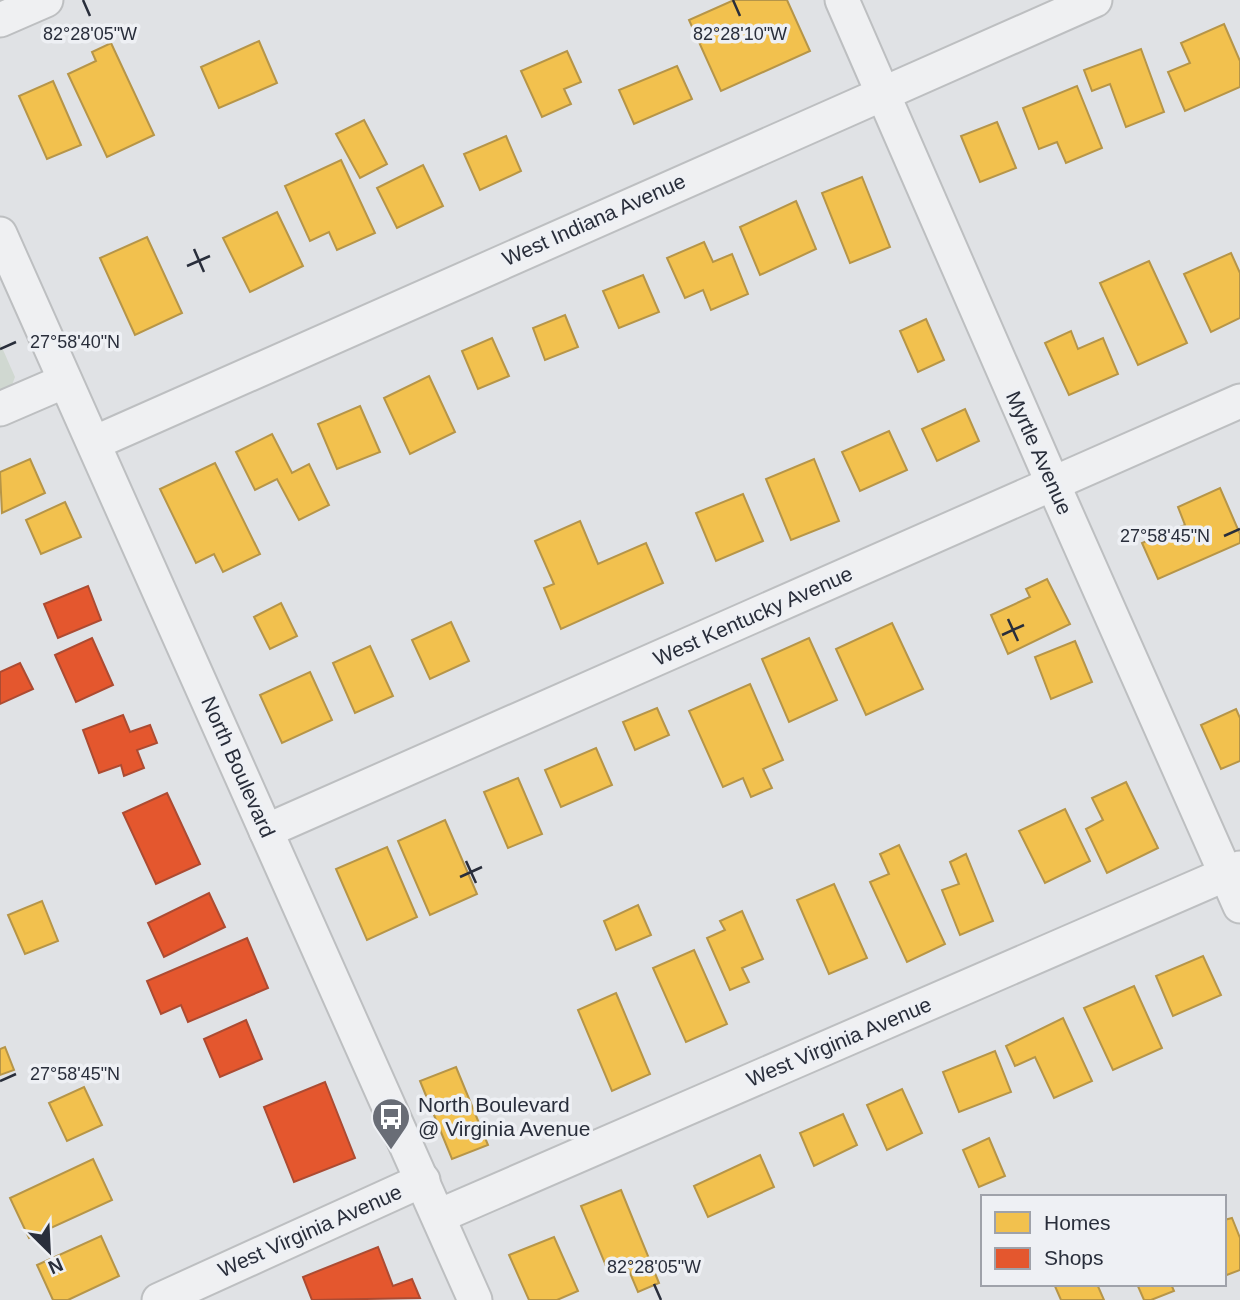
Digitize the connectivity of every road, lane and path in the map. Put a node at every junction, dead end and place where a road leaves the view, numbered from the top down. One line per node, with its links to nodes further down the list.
1 (46, 0): 4 (street)
2 (842, 0): 5 (street, Myrtle Avenue)
3 (1095, 0): 5 (street, West Indiana Avenue)
4 (0, 20)
5 (882, 92): 10 (street, West Indiana Avenue); 11 (street, Myrtle Avenue)
6 (0, 234): 7 (street, North Boulevard)
7 (65, 381): 9 (street); 10 (street, North Boulevard)
8 (1240, 401): 11 (street, West Kentucky Avenue)
9 (0, 409)
10 (94, 443): 12 (street, North Boulevard)
11 (1052, 484): 12 (street, West Kentucky Avenue); 13 (street, Myrtle Avenue)
12 (266, 831): 15 (street, North Boulevard)
13 (1233, 871): 14 (street, Myrtle Avenue); 16 (street, West Virginia Avenue)
14 (1240, 906)
15 (423, 1180): 16 (street, North Boulevard); 17 (street, West Virginia Avenue)
16 (439, 1216): 18 (street, North Boulevard)
17 (159, 1300)
18 (475, 1300)

